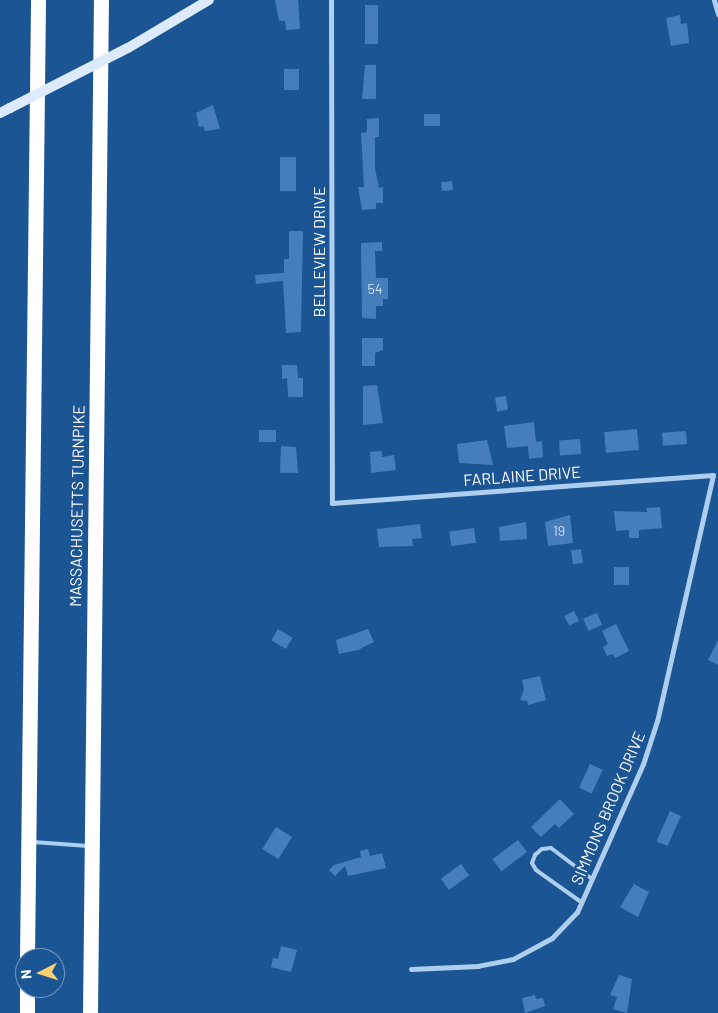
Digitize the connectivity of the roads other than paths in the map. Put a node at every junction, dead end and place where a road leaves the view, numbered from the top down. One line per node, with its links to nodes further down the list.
1 (38, 0): 10 (highway)
2 (101, 0): 11 (highway, MASSACHUSETTS TURNPIKE)
3 (209, 0): 7 (main road, bridge)
4 (331, 0): 9 (street, BELLEVIEW DRIVE)
5 (714, 0): 6 (street)
6 (718, 14)
7 (0, 113)
8 (713, 475): 9 (street, FARLAINE DRIVE); 12 (street, SIMMONS BROOK DRIVE)
9 (332, 503)
10 (28, 842): 11 (lane); 14 (highway)
11 (91, 846): 18 (highway, MASSACHUSETTS TURNPIKE)
12 (592, 879): 13 (street, SIMMONS BROOK DRIVE); 13 (lane)
13 (581, 902): 15 (street, SIMMONS BROOK DRIVE)
14 (28, 948)
15 (411, 969)
16 (27, 998): 17 (highway)
17 (27, 1013)
18 (90, 1013)

